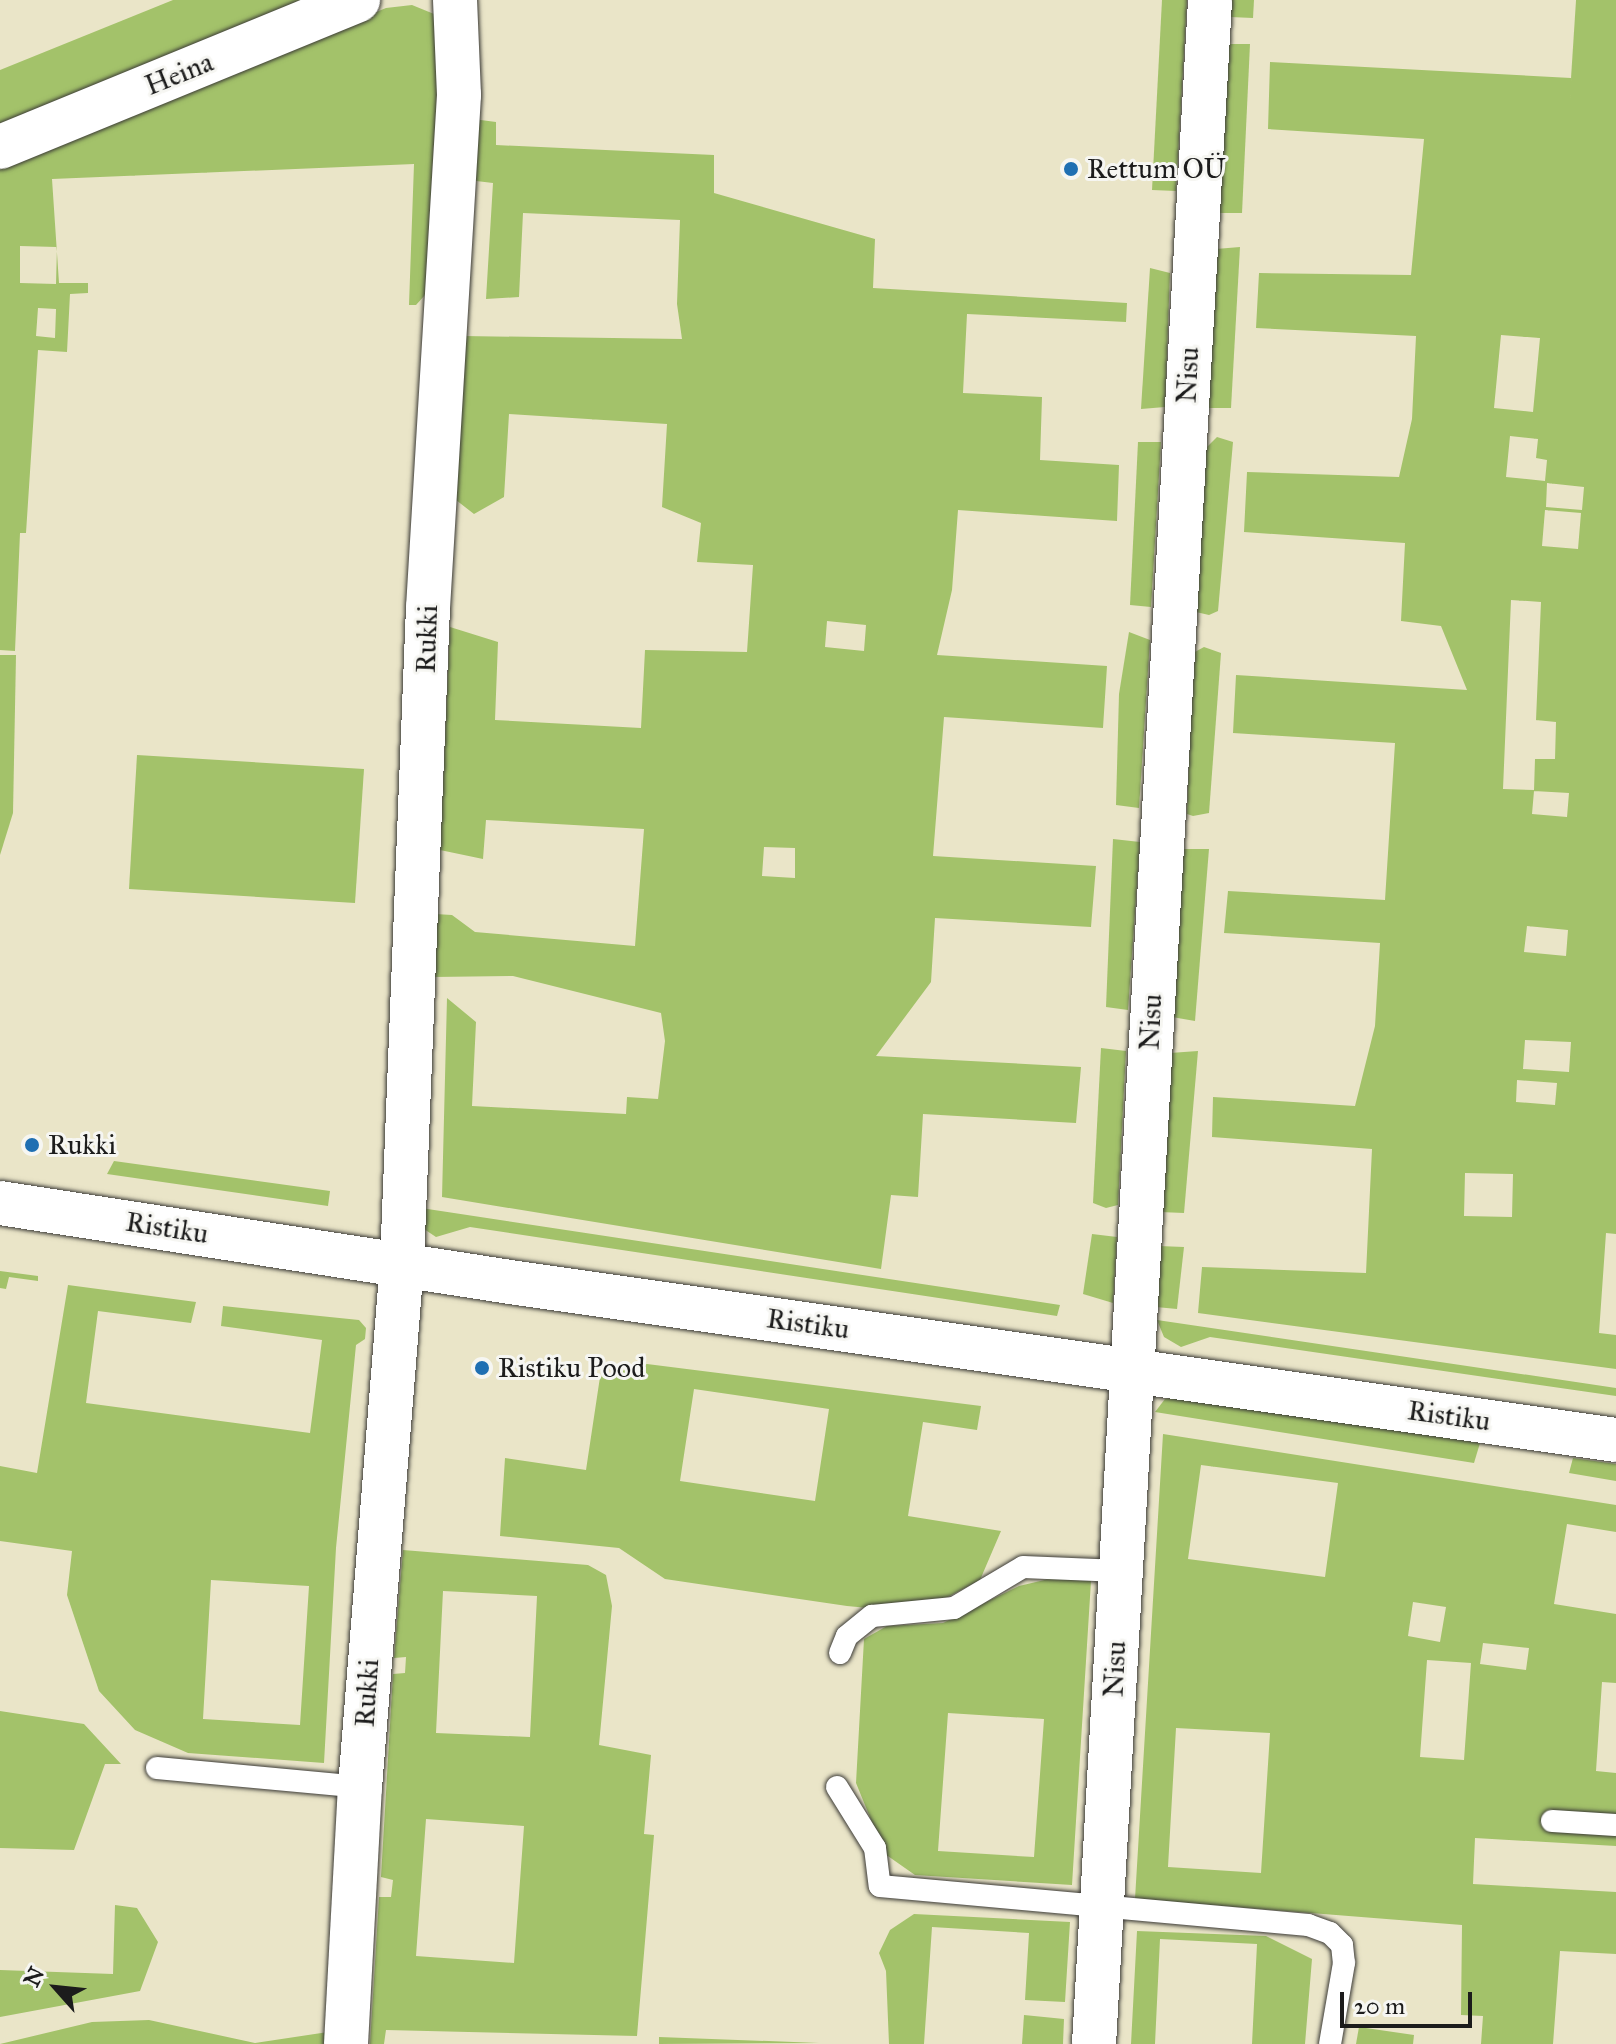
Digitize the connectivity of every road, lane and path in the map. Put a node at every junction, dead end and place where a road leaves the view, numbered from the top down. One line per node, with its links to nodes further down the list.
1 (358, 0): 4 (street, Heina)
2 (455, 0): 6 (street, Rukki)
3 (1210, 0): 7 (street, Nisu)
4 (0, 147)
5 (0, 1203): 6 (street, Ristiku)
6 (402, 1263): 7 (street, Ristiku); 12 (street, Rukki)
7 (1134, 1371): 8 (street, Ristiku); 9 (street, Nisu)
8 (1616, 1440)
9 (1120, 1571): 10 (lane); 16 (street, Nisu)
10 (840, 1653)
11 (157, 1768): 12 (lane)
12 (360, 1787): 17 (street, Rukki)
13 (837, 1787): 16 (lane)
14 (1552, 1821): 15 (lane)
15 (1616, 1825)
16 (1102, 1909): 18 (street, Nisu); 19 (lane)
17 (346, 2044)
18 (1094, 2044)
19 (1330, 2044)

